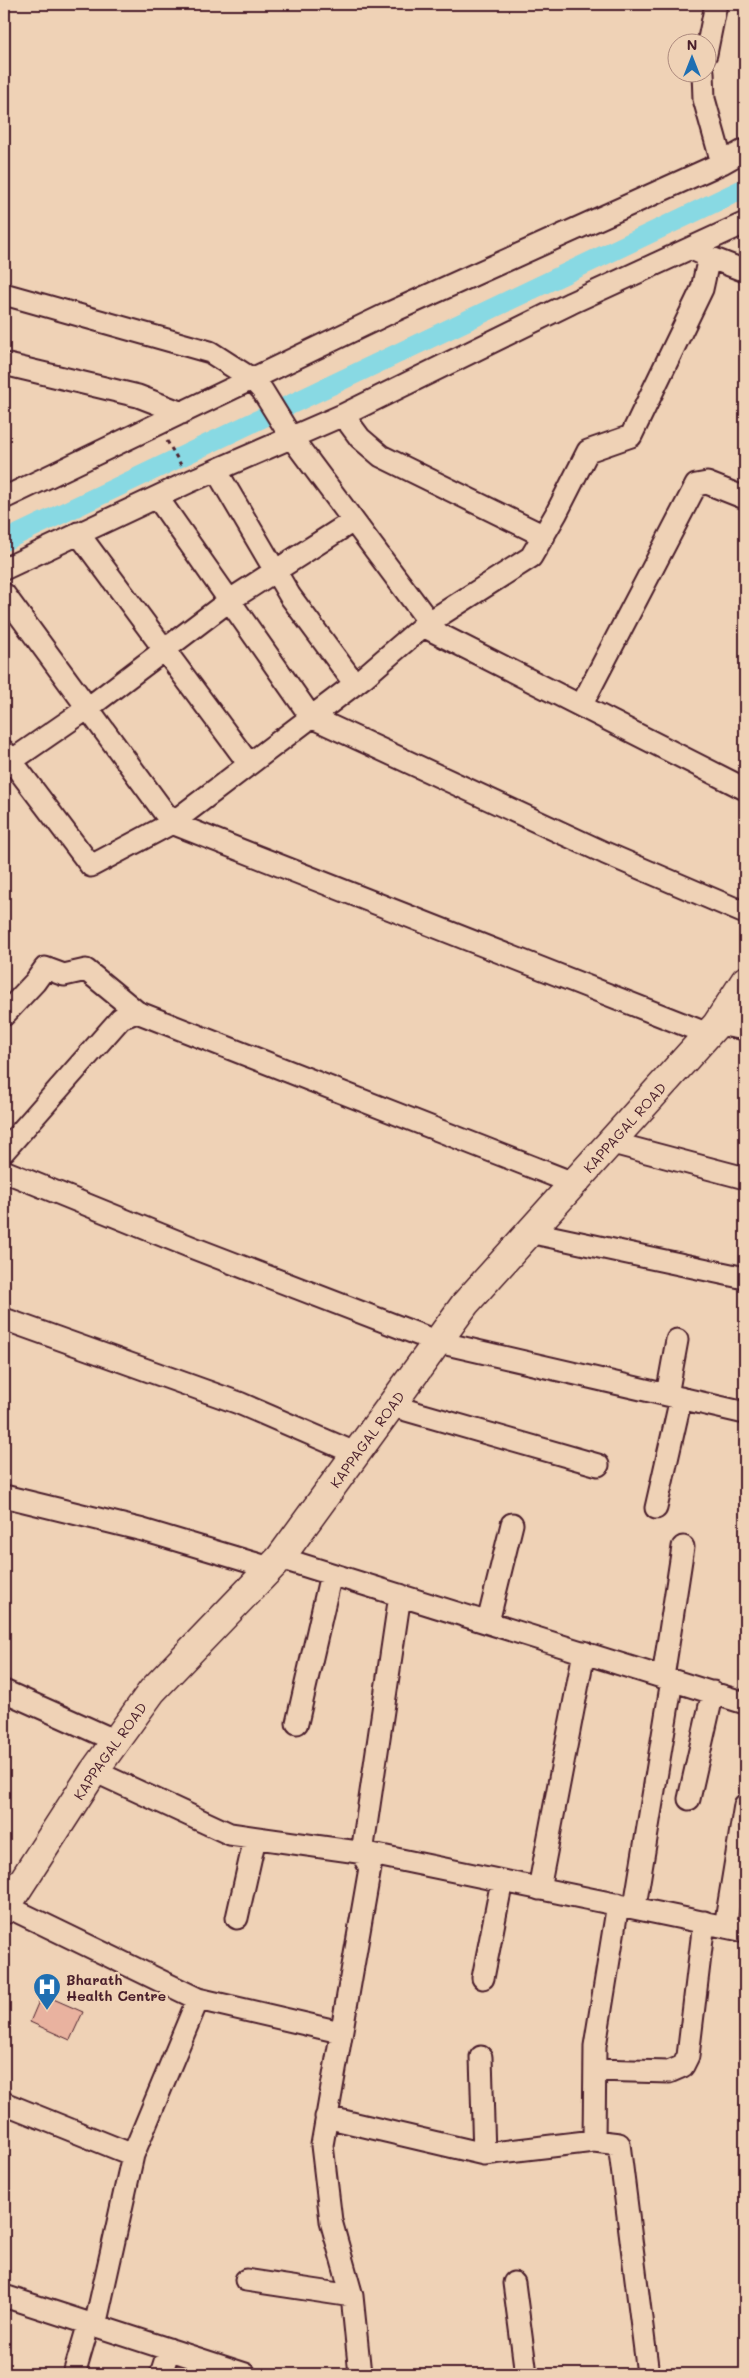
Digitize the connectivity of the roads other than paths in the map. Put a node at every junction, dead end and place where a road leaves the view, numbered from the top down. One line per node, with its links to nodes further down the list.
1 (716, 4): 2 (street)
2 (710, 32)
3 (703, 82): 5 (street)
4 (745, 150): 5 (street)
5 (722, 163): 11 (street)
6 (745, 223): 7 (street)
7 (701, 253): 8 (street); 13 (street); 21 (street)
8 (745, 271)
9 (4, 294): 11 (street)
10 (4, 364): 12 (street)
11 (257, 384): 12 (street); 14 (street)
12 (182, 413): 16 (street)
13 (343, 415): 14 (street); 21 (street)
14 (288, 432): 15 (street); 19 (street)
15 (216, 470): 17 (street); 23 (street)
16 (4, 496)
17 (158, 497): 20 (street); 25 (street)
18 (745, 498): 29 (street)
19 (353, 521): 23 (street); 26 (street)
20 (78, 534): 22 (street); 27 (street)
21 (544, 536): 26 (street)
22 (4, 569)
23 (274, 570): 25 (street); 28 (street)
24 (4, 594): 30 (street)
25 (230, 600): 27 (street); 31 (street)
26 (426, 624): 28 (street); 29 (street)
27 (165, 650): 30 (street); 33 (street)
28 (355, 684): 31 (street)
29 (581, 706): 34 (street)
30 (88, 708): 32 (street); 35 (street)
31 (312, 717): 33 (street); 36 (street)
32 (6, 759): 35 (street)
33 (250, 764): 35 (street)
34 (745, 789)
35 (172, 823): 40 (street)
36 (745, 912)
37 (745, 981): 40 (main road, KAPPAGAL ROAD)
38 (137, 1012): 39 (street); 43 (street); 46 (street)
39 (4, 1015)
40 (712, 1029): 41 (street); 42 (main road, KAPPAGAL ROAD)
41 (745, 1030)
42 (609, 1142): 45 (street); 46 (main road, KAPPAGAL ROAD)
43 (4, 1151)
44 (4, 1171): 51 (street)
45 (745, 1178)
46 (573, 1182): 47 (main road, KAPPAGAL ROAD)
47 (529, 1232): 48 (street); 51 (main road, KAPPAGAL ROAD)
48 (745, 1278)
49 (4, 1319): 55 (street)
50 (677, 1340): 52 (street)
51 (438, 1342): 52 (street); 53 (main road, KAPPAGAL ROAD)
52 (674, 1396): 54 (street); 58 (street)
53 (392, 1406): 55 (main road, KAPPAGAL ROAD); 56 (street)
54 (745, 1413)
55 (358, 1454): 61 (main road, KAPPAGAL ROAD)
56 (598, 1464)
57 (4, 1496): 61 (street)
58 (656, 1508)
59 (512, 1524): 64 (street)
60 (683, 1547): 66 (street)
61 (275, 1563): 62 (street); 71 (main road, KAPPAGAL ROAD)
62 (331, 1574): 63 (street); 70 (street)
63 (400, 1595): 64 (street); 76 (street)
64 (488, 1622): 65 (street)
65 (584, 1652): 66 (street); 78 (street)
66 (668, 1678): 68 (street); 79 (street)
67 (4, 1691): 71 (street)
68 (713, 1692): 69 (street); 73 (street)
69 (745, 1703)
70 (297, 1723)
71 (116, 1741): 72 (main road, KAPPAGAL ROAD)
72 (94, 1771): 75 (street); 80 (main road, KAPPAGAL ROAD)
73 (689, 1799)
74 (745, 1805): 83 (street)
75 (255, 1838): 76 (street); 81 (street)
76 (362, 1853): 77 (street); 86 (street)
77 (502, 1881): 78 (street); 84 (street)
78 (540, 1889): 79 (street)
79 (626, 1905): 82 (street); 88 (street)
80 (5, 1907): 85 (street)
81 (237, 1918)
82 (704, 1922): 83 (street); 88 (street)
83 (735, 1929)
84 (483, 1978)
85 (198, 1998): 86 (street); 93 (street)
86 (340, 2032): 90 (street)
87 (481, 2056): 92 (street)
88 (595, 2070): 91 (street)
89 (4, 2102): 93 (street)
90 (326, 2117): 92 (street); 97 (street)
91 (594, 2141): 92 (street); 105 (street)
92 (484, 2154)
93 (133, 2155): 98 (street)
94 (246, 2280): 97 (street)
95 (514, 2284): 104 (street)
96 (4, 2296): 98 (street)
97 (352, 2296): 103 (street)
98 (92, 2324): 99 (street); 100 (street)
99 (169, 2349): 101 (street); 102 (street)
100 (74, 2374)
101 (161, 2374)
102 (245, 2374)
103 (360, 2374)
104 (526, 2374)
105 (648, 2374)

